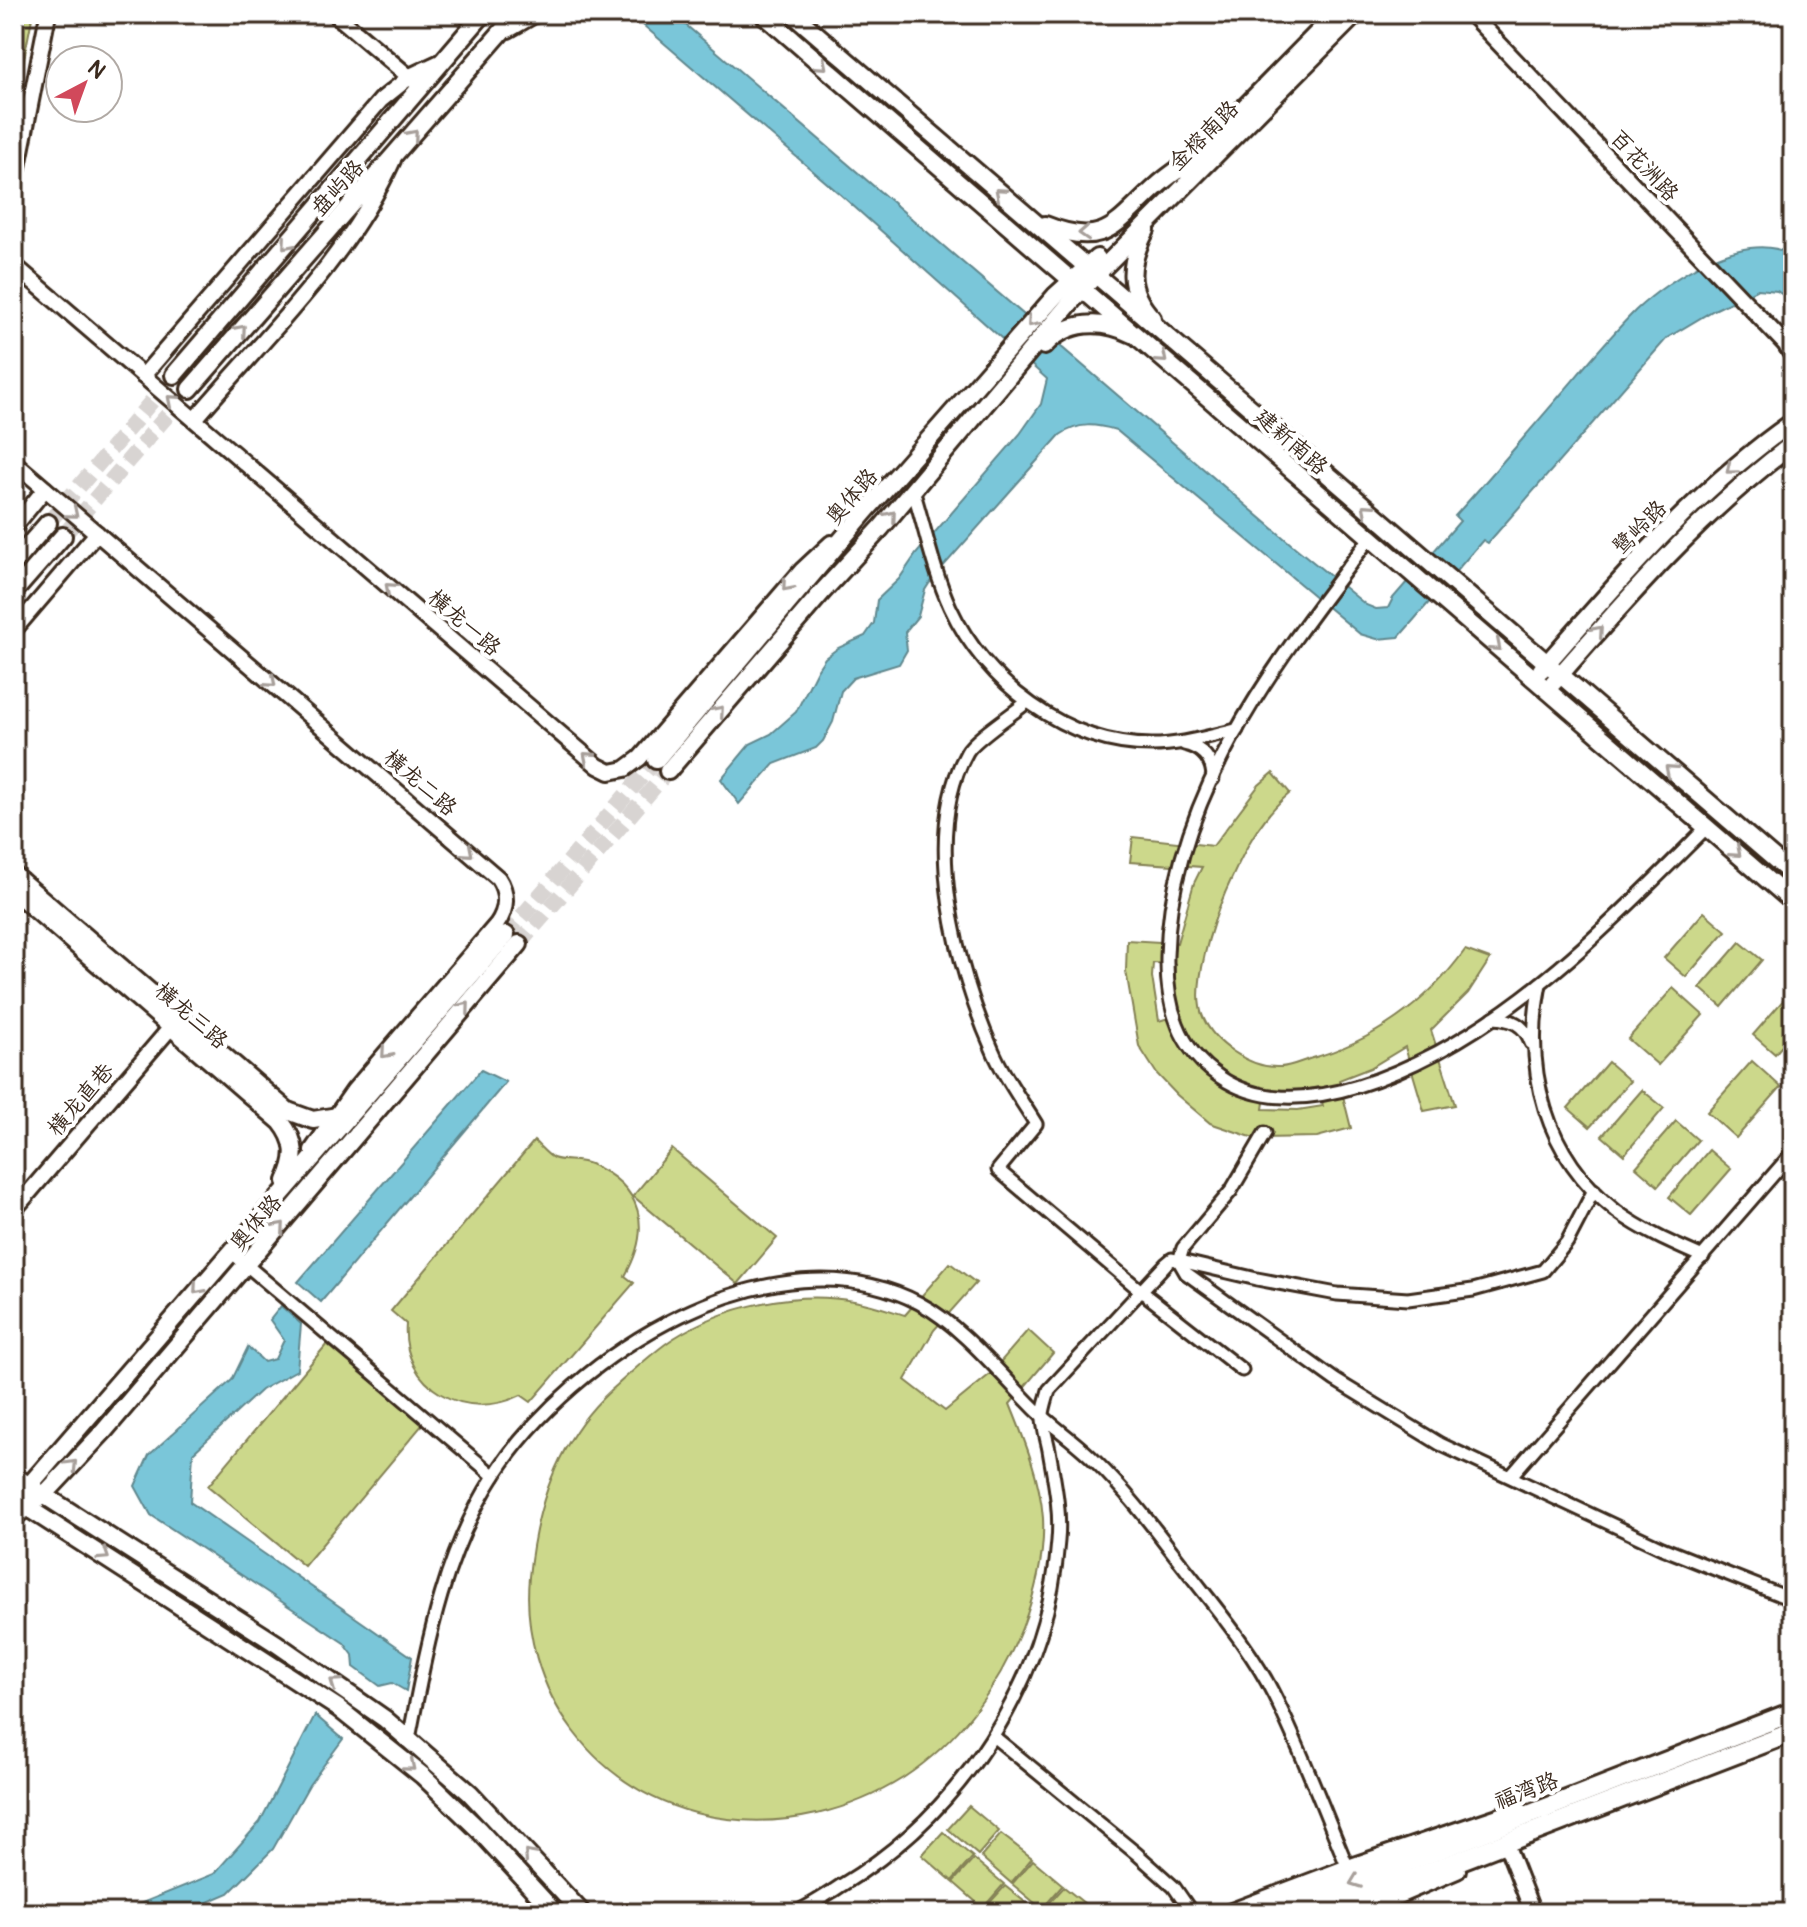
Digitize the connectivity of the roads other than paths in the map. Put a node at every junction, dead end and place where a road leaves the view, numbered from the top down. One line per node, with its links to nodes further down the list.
1 (48, 14): 15 (street)
2 (335, 14): 12 (street)
3 (483, 14): 12 (main road, 盘屿路)
4 (517, 14): 11 (main road, 盘屿路)
5 (534, 14): 11 (main road)
6 (763, 14): 20 (main road, 建新南路, one-way to 20)
7 (793, 14): 16 (main road, 建新南路, one-way to 7)
8 (1336, 14): 14 (main road, 金榕南路)
9 (1356, 14): 17 (main road, 金榕南路)
10 (1471, 14): 23 (street, 百花洲路)
11 (500, 33): 13 (main road, 盘屿路, one-way to 11)
12 (415, 82): 24 (main road, 盘屿路, one-way to 24); 25 (street)
13 (394, 157): 26 (main road, 盘屿路, one-way to 13); 28 (street)
14 (1192, 160): 16 (main road, one-way to 16); 19 (main road, 金榕南路)
15 (14, 187)
16 (1029, 217): 19 (main road, 建新南路)
17 (1153, 217): 19 (main road, 金榕南路); 22 (main road)
18 (14, 265): 25 (street, 横龙一路)
19 (1091, 271): 20 (main road, 奥体路); 22 (main road, 建新南路)
20 (1077, 285): 21 (main road, 建新南路); 27 (main road, 奥体路); 34 (main road, 奥体路, one-way to 34)
21 (1136, 336): 27 (main road); 39 (main road, 建新南路, one-way to 39)
22 (1183, 351): 43 (main road, 建新南路, one-way to 22)
23 (1791, 351)
24 (174, 375)
25 (143, 376): 28 (street, 横龙一路, one-way to 25)
26 (190, 389)
27 (987, 404): 33 (main road, 奥体路)
28 (195, 419): 34 (street, 横龙一路, one-way to 28)
29 (1790, 422): 43 (main road, 鹭岭路, one-way to 43)
30 (1793, 447): 44 (main road, 鹭岭路, one-way to 30)
31 (14, 462): 32 (street, 横龙二路)
32 (45, 489): 36 (street); 37 (street, 横龙二路, one-way to 37)
33 (913, 490): 34 (main road, 奥体路, one-way to 33); 47 (street)
34 (864, 513)
35 (48, 523): 40 (main road)
36 (14, 527)
37 (97, 533): 42 (street); 61 (street, 横龙二路, one-way to 61)
38 (63, 536): 41 (main road)
39 (1370, 538): 45 (main road, 建新南路, one-way to 45); 48 (street)
40 (14, 562)
41 (14, 592)
42 (14, 630)
43 (1546, 663): 44 (main road, 建新南路); 45 (main road, 鹭岭路)
44 (1560, 675): 46 (main road, 鹭岭路); 53 (main road, 建新南路, one-way to 44)
45 (1533, 678): 46 (main road, 建新南路)
46 (1547, 690): 51 (main road, 建新南路)
47 (1027, 702): 49 (street); 71 (street)
48 (1237, 730): 49 (street); 50 (street)
49 (1180, 743): 50 (street)
50 (1213, 779): 57 (street)
51 (1707, 827): 55 (main road, 建新南路, one-way to 55); 56 (street)
52 (14, 875): 58 (main road, 横龙三路)
53 (1793, 875)
54 (14, 891): 58 (main road, 横龙三路)
55 (1793, 902)
56 (1540, 984): 57 (street); 59 (street)
57 (1493, 1018): 59 (street)
58 (175, 1022): 61 (main road, 横龙三路); 65 (main road, 横龙三路); 66 (street, 横龙直巷)
59 (1533, 1047): 64 (street)
60 (350, 1114): 61 (main road, 横龙三路); 65 (main road, 奥体路); 70 (main road, 奥体路, one-way to 60)
61 (333, 1119): 65 (street, 横龙二路)
62 (1265, 1133): 69 (street)
63 (1793, 1152): 68 (street)
64 (1594, 1190): 68 (street); 69 (street)
65 (280, 1194): 67 (main road, 奥体路)
66 (14, 1210)
67 (230, 1251): 70 (street); 77 (main road, 奥体路, one-way to 77)
68 (1703, 1257): 76 (street)
69 (1179, 1261): 71 (street); 76 (street)
70 (247, 1265): 75 (street); 77 (main road, 奥体路, one-way to 70)
71 (1141, 1291): 72 (street); 73 (street)
72 (1242, 1370)
73 (1043, 1416): 75 (street); 83 (street); 87 (street)
74 (14, 1476): 77 (main road)
75 (494, 1476): 84 (street)
76 (1511, 1476): 79 (street)
77 (37, 1490): 78 (main road, 奥体路); 84 (main road, one-way to 77)
78 (17, 1505): 88 (main road, one-way to 88)
79 (1793, 1600)
80 (1793, 1705): 87 (main road)
81 (1793, 1712): 93 (highway, 福湾路, one-way to 93)
82 (1793, 1732): 94 (highway, 福湾路)
83 (993, 1736): 90 (street); 91 (street)
84 (409, 1739): 89 (main road, one-way to 84)
85 (1793, 1739): 86 (main road)
86 (1508, 1849): 95 (main road); 96 (street)
87 (1348, 1868): 92 (main road)
88 (555, 1913)
89 (582, 1913)
90 (794, 1913)
91 (1192, 1913)
92 (1229, 1913)
93 (1276, 1913)
94 (1323, 1913)
95 (1356, 1913)
96 (1533, 1913)

